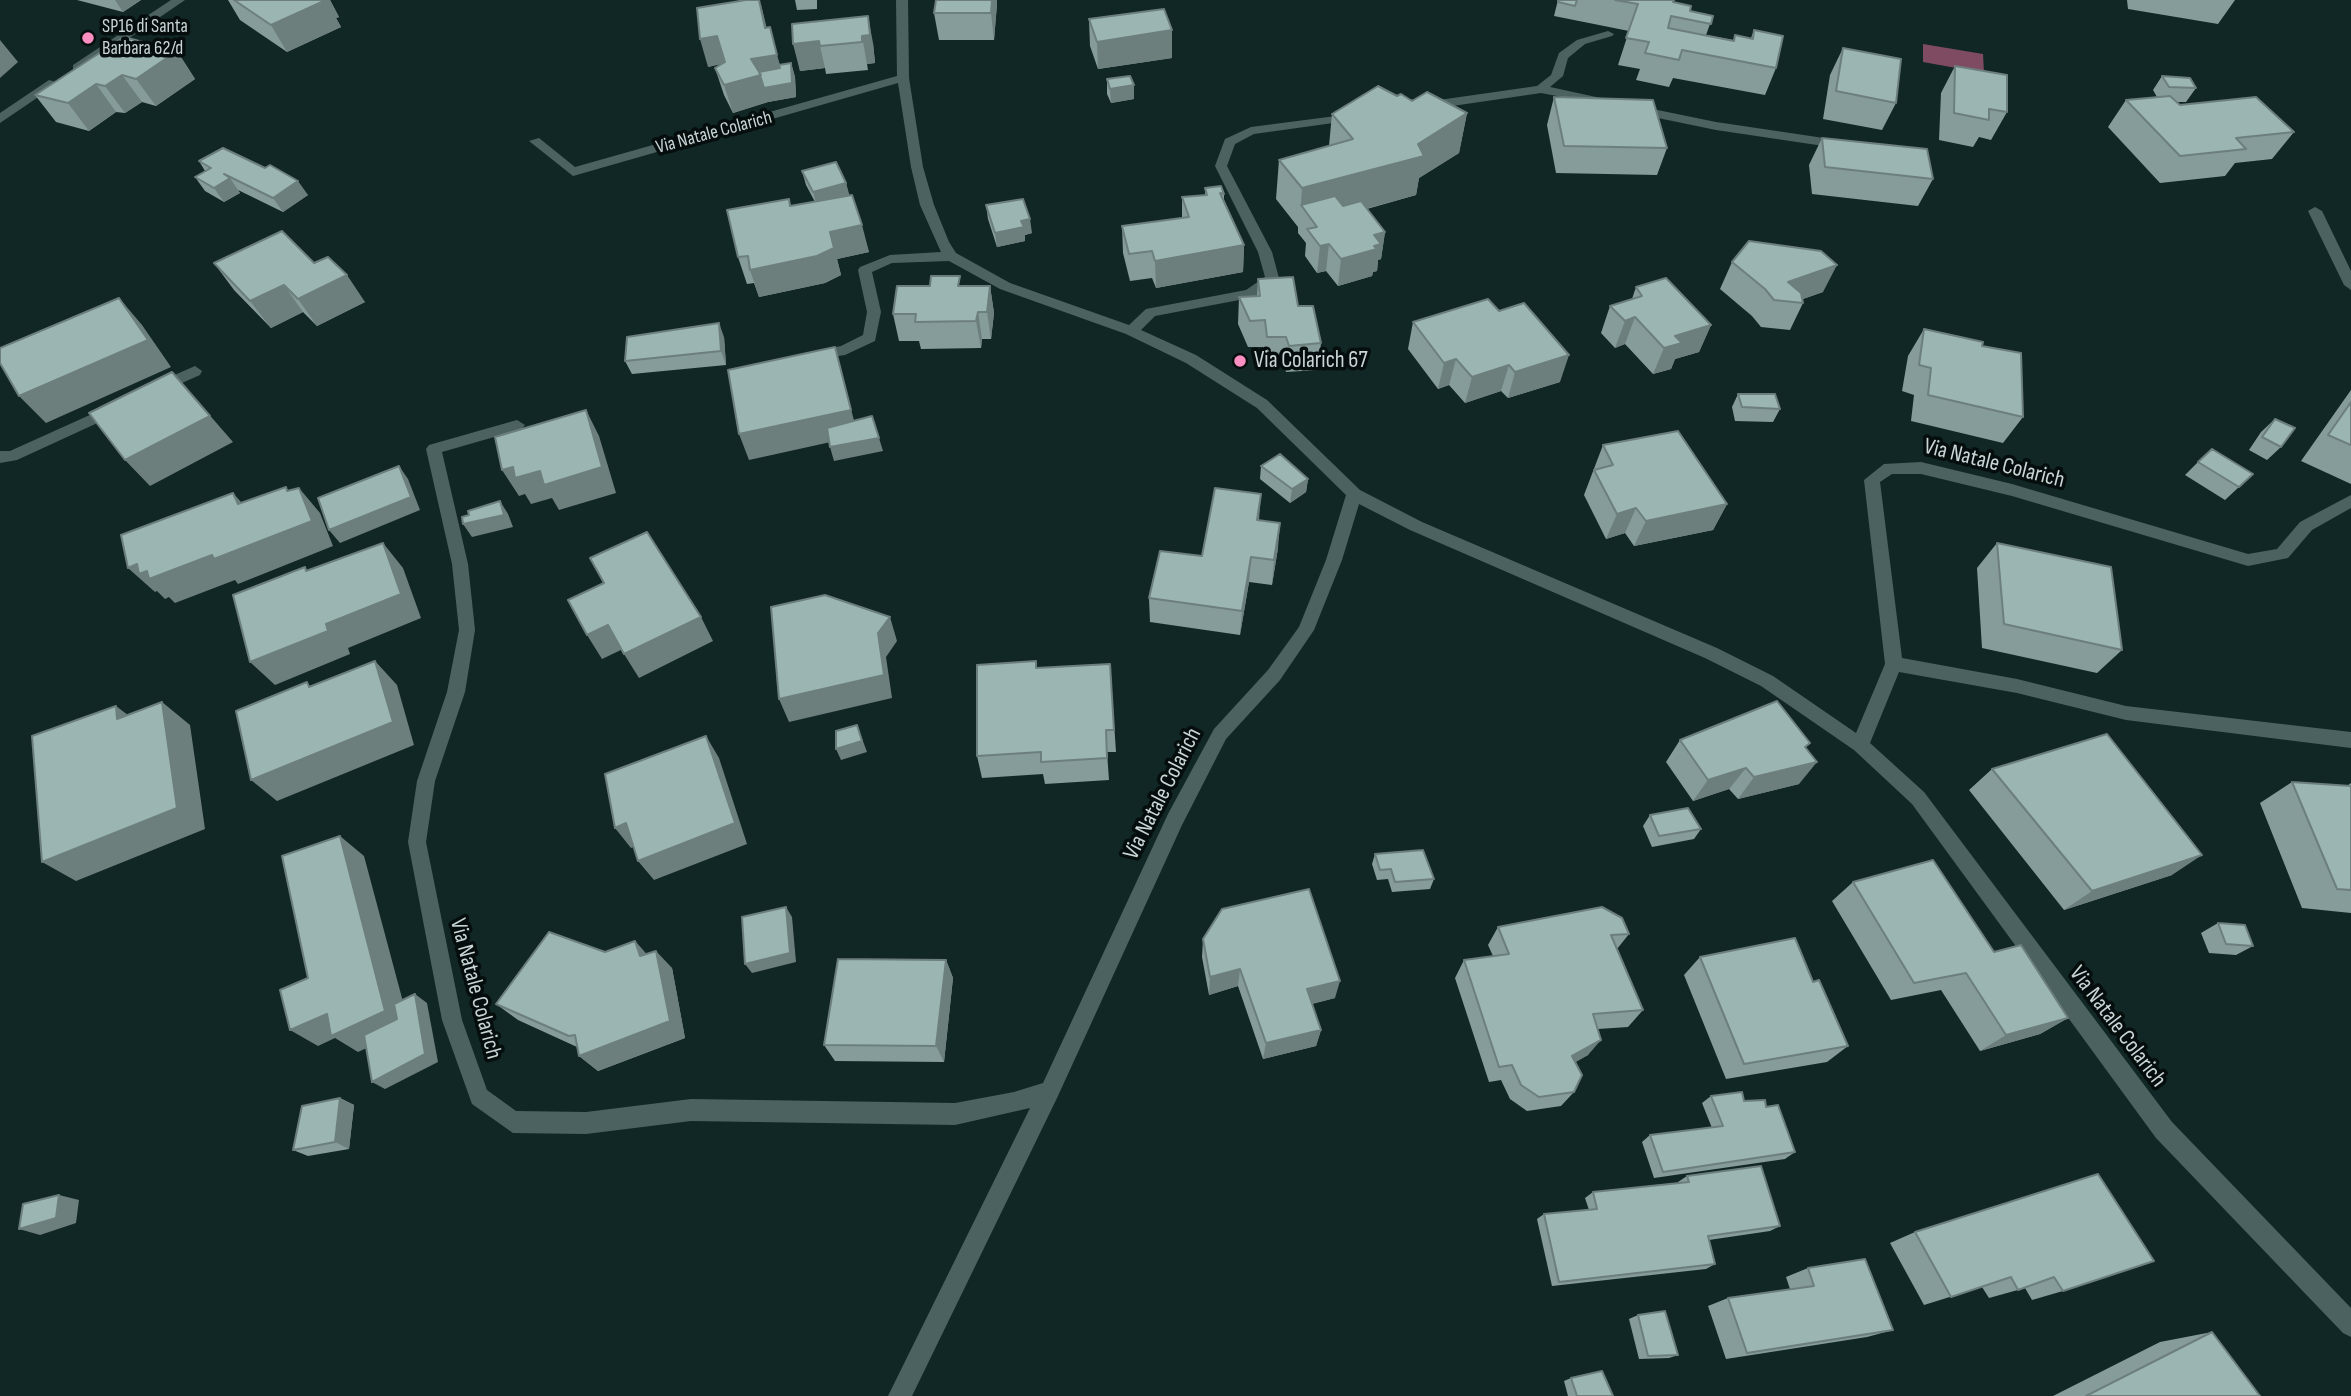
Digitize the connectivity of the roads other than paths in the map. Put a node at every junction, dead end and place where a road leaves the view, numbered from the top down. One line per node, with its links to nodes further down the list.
1 (179, 0): 8 (street)
2 (902, 0): 4 (street)
3 (1608, 34): 5 (street)
4 (903, 78): 9 (street, Via Natale Colarich); 12 (street)
5 (1541, 89): 6 (street); 10 (street)
6 (1404, 109)
7 (1363, 114): 14 (street)
8 (0, 119)
9 (535, 141)
10 (1851, 146)
11 (2315, 211): 13 (street)
12 (951, 256): 14 (street, Via Natale Colarich); 15 (street)
13 (2351, 285)
14 (1131, 331): 21 (street, Via Natale Colarich)
15 (795, 361)
16 (195, 371): 17 (street)
17 (146, 394)
18 (122, 405): 20 (street)
19 (517, 425): 26 (street, Via Natale Colarich)
20 (0, 457)
21 (1354, 494): 25 (street, Via Natale Colarich); 26 (street, Via Natale Colarich)
22 (2351, 501): 23 (street, Via Natale Colarich)
23 (1894, 664): 24 (street); 25 (street, Via Natale Colarich)
24 (2351, 740)
25 (1860, 745): 27 (street, Via Natale Colarich)
26 (1050, 1091): 28 (street, Via Natale Colarich)
27 (2351, 1325)
28 (900, 1396)

